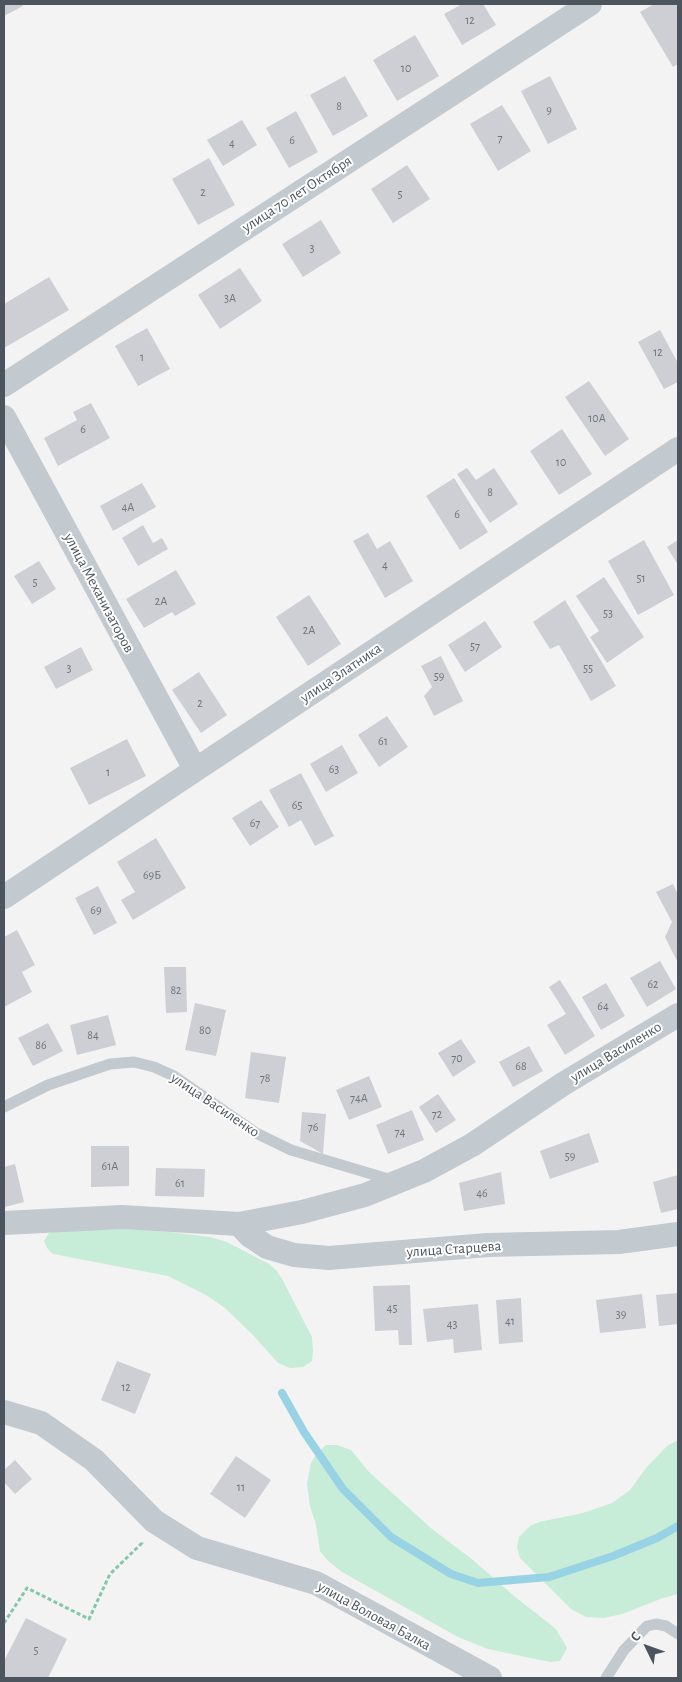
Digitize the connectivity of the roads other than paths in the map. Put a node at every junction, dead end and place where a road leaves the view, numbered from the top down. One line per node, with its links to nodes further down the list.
1 (590, 4): 2 (street, улица 70 лет Октября)
2 (4, 385)
3 (4, 417): 5 (street, улица Механизаторов)
4 (678, 449): 5 (street, улица Златника)
5 (195, 770): 6 (street, улица Златника)
6 (4, 897)
7 (678, 1015): 9 (street, улица Василенко)
8 (4, 1106): 9 (lane, улица Василенко)
9 (400, 1182): 11 (street, улица Василенко)
10 (4, 1223): 11 (street, улица Василенко)
11 (239, 1224): 12 (street, улица Старцева)
12 (678, 1234)
13 (4, 1412): 15 (street, улица Воловая Балка)
14 (678, 1634): 16 (lane)
15 (490, 1678)
16 (606, 1678)

